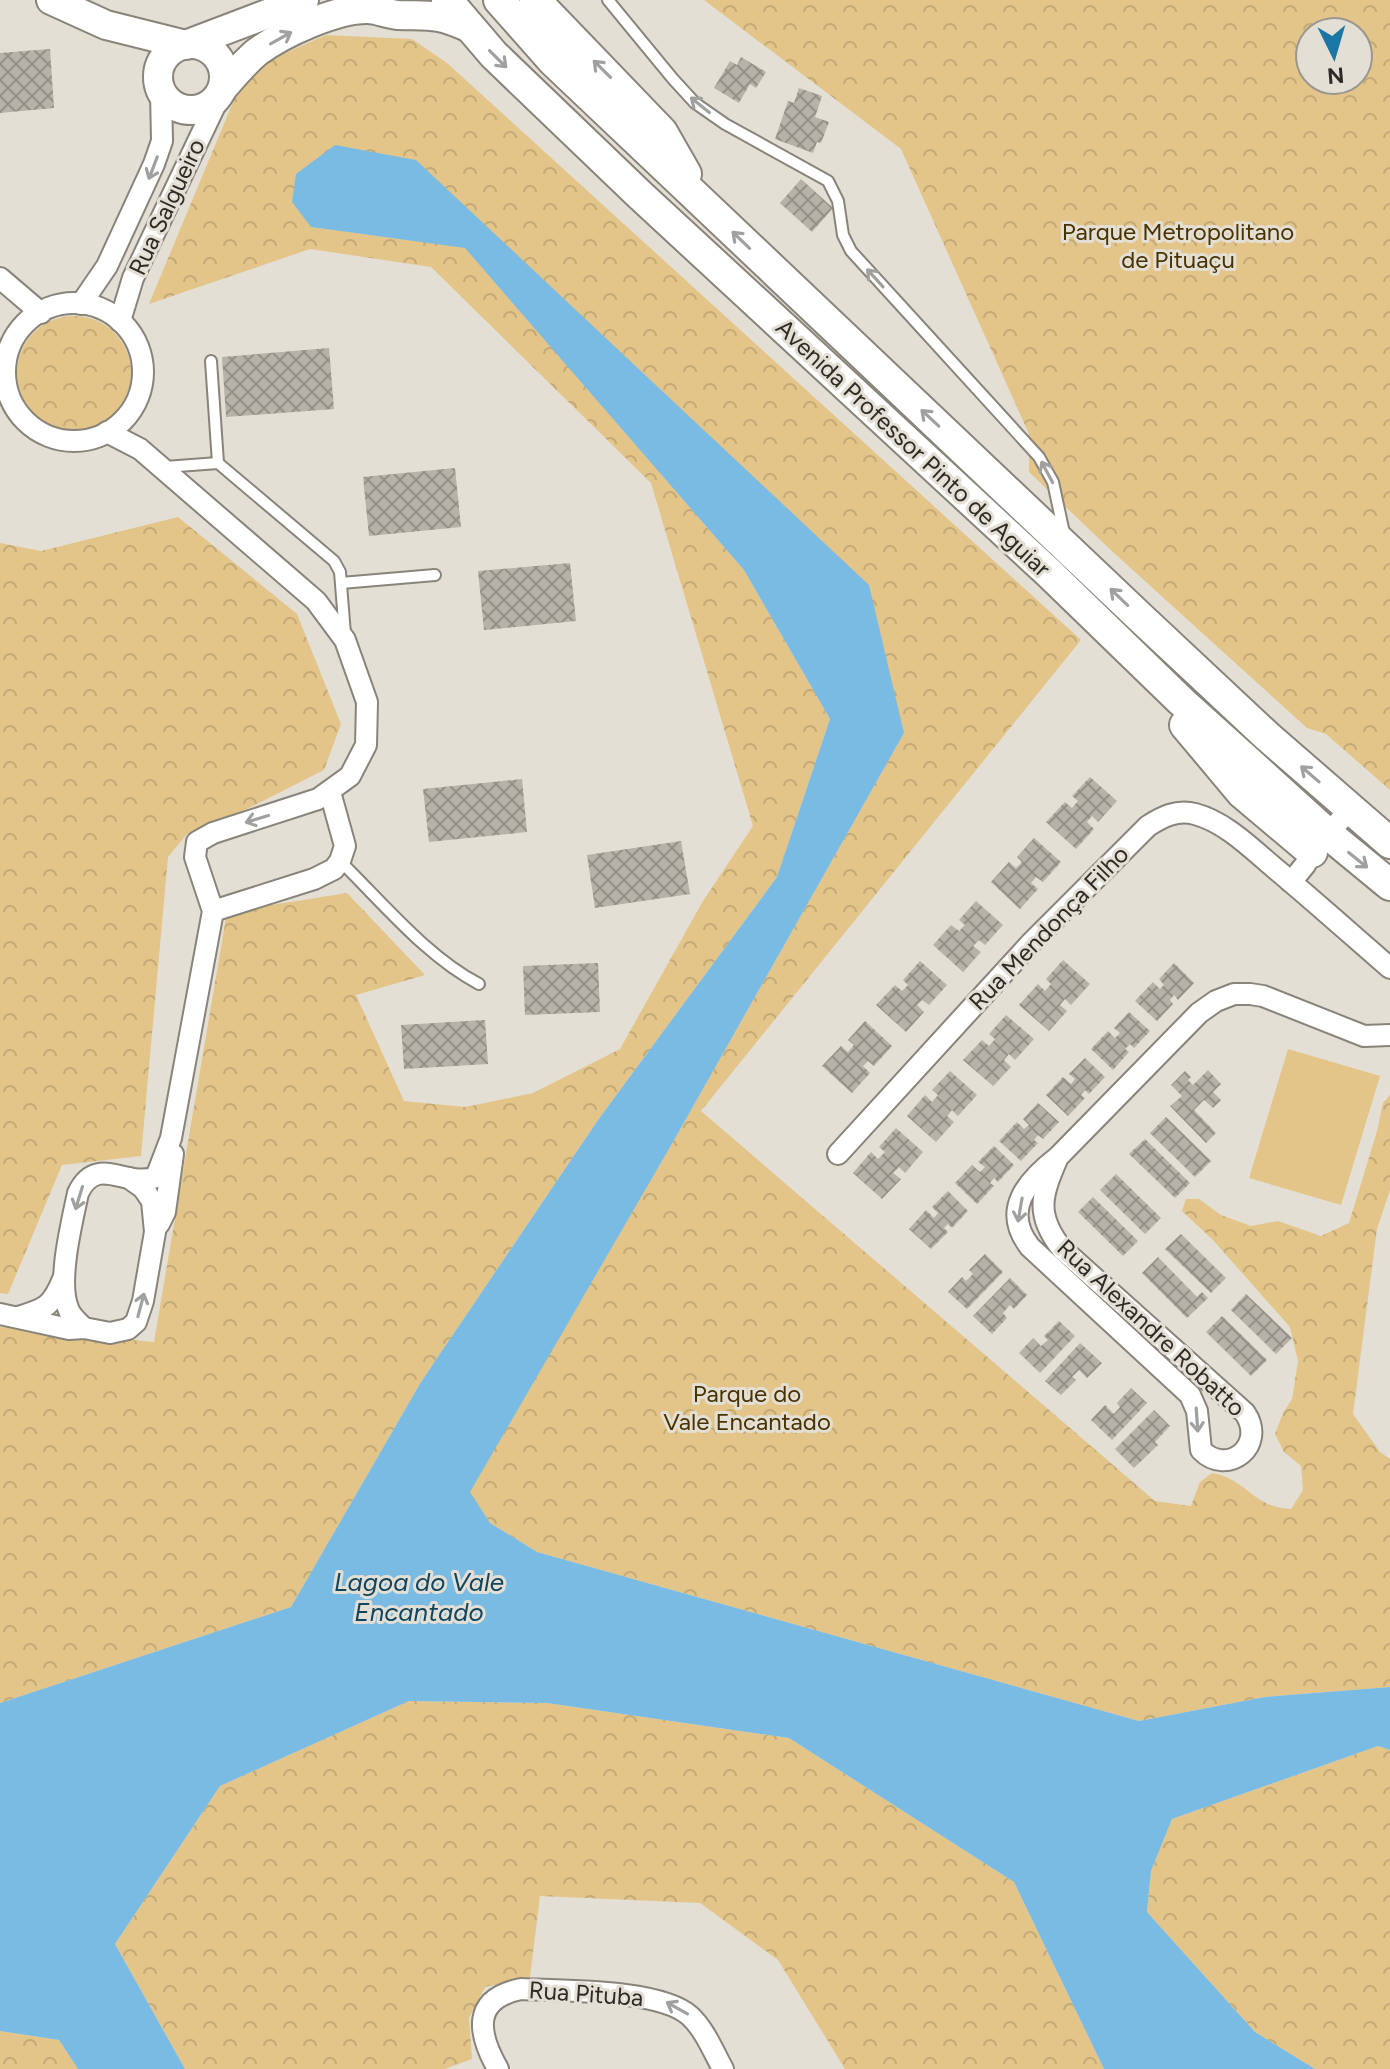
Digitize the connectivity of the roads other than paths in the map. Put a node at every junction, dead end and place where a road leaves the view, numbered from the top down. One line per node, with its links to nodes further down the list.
1 (51, 0): 8 (main road)
2 (304, 0): 10 (main road)
3 (447, 0): 9 (main road, Avenida Professor Pinto de Aguiar)
4 (499, 0): 13 (main road, Avenida Professor Pinto de Aguiar)
5 (535, 0): 13 (main road, one-way to 5)
6 (608, 0): 25 (lane, one-way to 6)
7 (365, 4): 9 (main road); 12 (main road, one-way to 7)
8 (106, 25): 10 (main road); 11 (main road)
9 (470, 28): 29 (main road, Avenida Professor Pinto de Aguiar, one-way to 29)
10 (187, 44): 11 (main road); 12 (main road)
11 (160, 90): 12 (main road); 15 (street, Rua Salgueiro, one-way to 15)
12 (221, 91): 17 (street, Rua Salgueiro)
13 (697, 198): 25 (main road, Avenida Professor Pinto de Aguiar, one-way to 13)
14 (0, 278): 16 (street)
15 (81, 304): 16 (street); 17 (street)
16 (41, 313): 18 (street)
17 (120, 321): 20 (street)
18 (7, 331): 21 (street)
19 (211, 361): 23 (lane)
20 (139, 396): 21 (street); 22 (street)
21 (107, 432): 22 (street)
22 (140, 449): 24 (street)
23 (218, 463): 24 (lane); 27 (lane)
24 (160, 467): 28 (street)
25 (1067, 547): 31 (main road, Avenida Professor Pinto de Aguiar, one-way to 25)
26 (435, 575): 27 (lane)
27 (341, 583): 28 (lane)
28 (345, 640): 30 (street)
29 (1118, 643): 32 (main road); 33 (main road, Avenida Professor Pinto de Aguiar)
30 (330, 792): 36 (street); 39 (street, one-way to 39)
31 (1350, 809): 33 (street); 34 (main road, Avenida Professor Pinto de Aguiar)
32 (1286, 831): 33 (main road); 35 (street)
33 (1320, 843): 37 (street); 38 (main road, Avenida Professor Pinto de Aguiar, one-way to 38)
34 (1390, 843)
35 (1262, 857): 37 (street, Rua Mendonça Filho); 44 (street, Rua Mendonça Filho)
36 (340, 861): 39 (street); 41 (lane)
37 (1291, 882): 40 (street)
38 (1390, 885)
39 (213, 911): 43 (street)
40 (1390, 968)
41 (479, 984)
42 (1390, 1035): 45 (street, Rua Alexandre Robatto)
43 (171, 1138): 46 (street); 47 (street)
44 (838, 1154)
45 (1058, 1157): 45 (street, Rua Alexandre Robatto, one-way to 45)
46 (129, 1178): 47 (street); 48 (street, one-way to 48)
47 (155, 1232): 50 (street, one-way to 47)
48 (65, 1275): 49 (street); 50 (street)
49 (8, 1316): 50 (street)
50 (84, 1328)
51 (498, 2069): 52 (street, Rua Pituba, one-way to 51)
52 (723, 2069)

